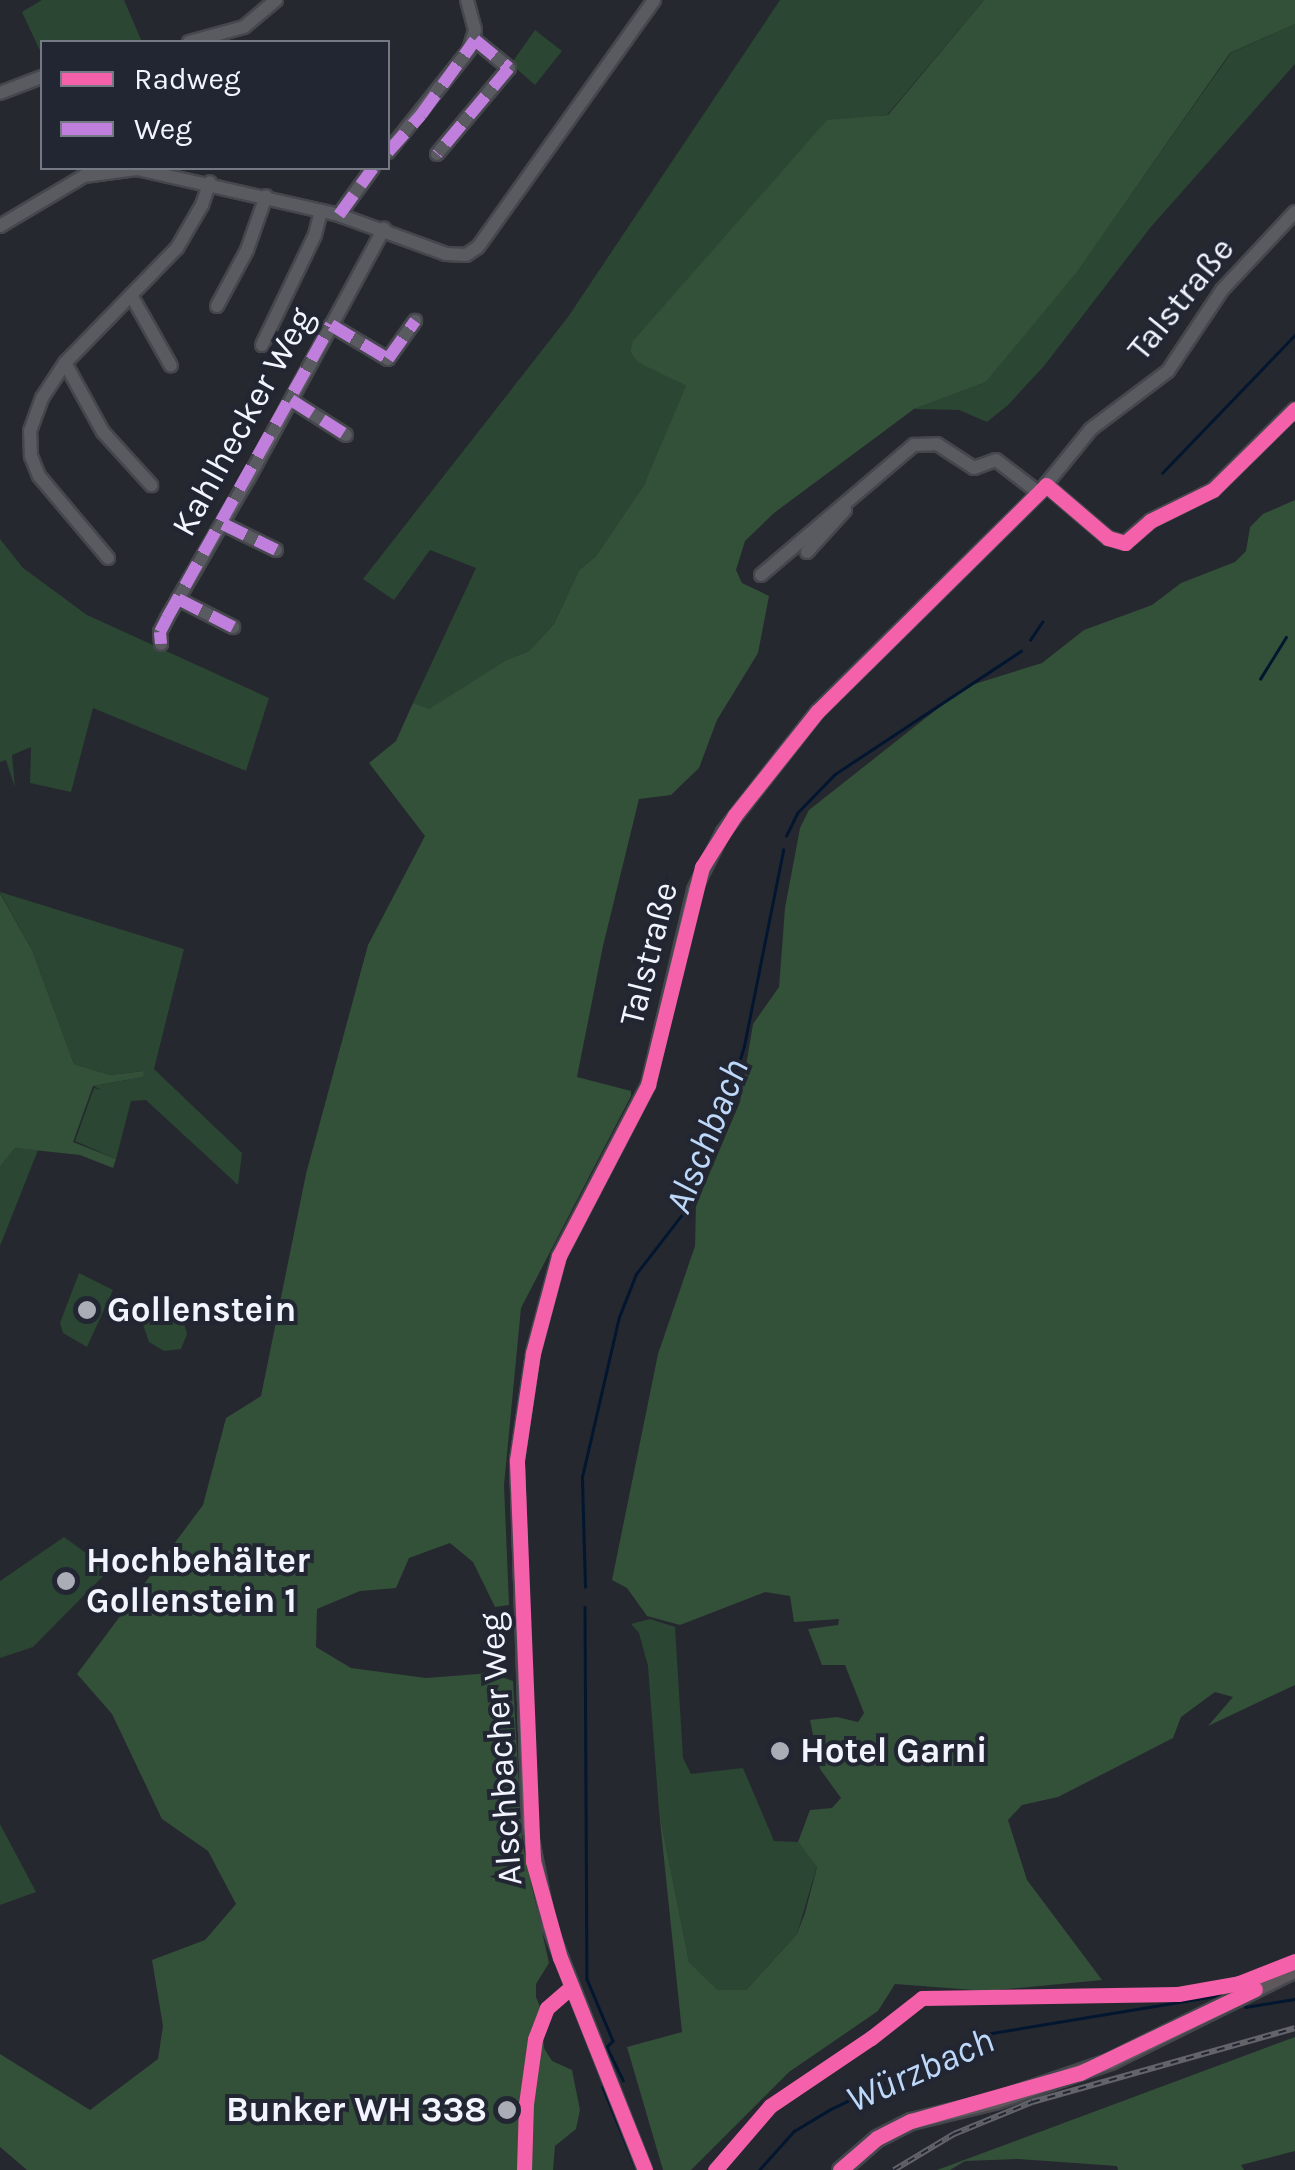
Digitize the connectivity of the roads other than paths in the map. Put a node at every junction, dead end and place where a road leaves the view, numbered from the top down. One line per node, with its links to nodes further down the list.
1 (276, 0): 4 (street)
2 (468, 0): 5 (street)
3 (654, 0): 17 (street)
4 (195, 40)
5 (474, 40): 8 (street); 9 (street)
6 (40, 78): 7 (street)
7 (0, 93)
8 (390, 150)
9 (437, 154)
10 (371, 170): 15 (street)
11 (210, 182): 12 (street); 16 (street); 18 (street)
12 (266, 196): 13 (street); 19 (street)
13 (321, 210): 15 (street); 22 (street)
14 (1295, 212): 29 (street, Talstraße)
15 (339, 215): 17 (street)
16 (0, 226)
17 (384, 229): 21 (street, Kahlhecker Weg)
18 (131, 294): 23 (street); 24 (street)
19 (217, 306)
20 (415, 322): 21 (street)
21 (332, 325): 25 (street, Kahlhecker Weg)
22 (262, 345)
23 (65, 363): 28 (street); 34 (street)
24 (171, 366)
25 (291, 400): 27 (street); 31 (street, Kahlhecker Weg)
26 (1295, 409): 29 (street)
27 (346, 434)
28 (152, 485)
29 (1043, 489): 30 (street); 39 (street, Talstraße)
30 (852, 495): 33 (street); 35 (street)
31 (223, 524): 32 (street); 36 (street, Kahlhecker Weg)
32 (276, 551)
33 (807, 552)
34 (108, 558)
35 (761, 575)
36 (178, 599): 37 (street); 38 (street, Kahlhecker Weg)
37 (233, 626)
38 (160, 644)
39 (517, 1545): 41 (street, Alschbacher Weg)
40 (1295, 1969): 42 (main road)
41 (645, 2170)
42 (840, 2170)

